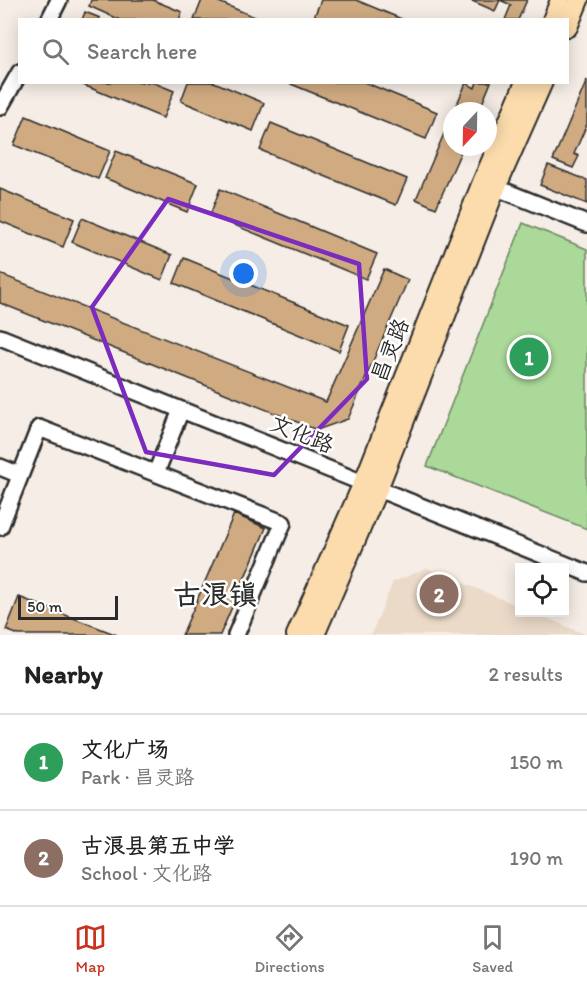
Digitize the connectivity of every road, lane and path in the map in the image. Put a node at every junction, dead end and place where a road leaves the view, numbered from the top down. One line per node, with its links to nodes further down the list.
1 (59, 0): 4 (street)
2 (560, 0): 5 (main road)
3 (579, 0): 6 (main road)
4 (50, 18)
5 (553, 18)
6 (569, 22)
7 (18, 76): 10 (street)
8 (524, 84): 11 (main road, 昌灵路)
9 (542, 84): 11 (main road, 昌灵路)
10 (0, 107)
11 (489, 185): 12 (street); 18 (main road, 昌灵路)
12 (587, 224)
13 (0, 337): 14 (street, 文化路)
14 (182, 410): 16 (street); 18 (street, 文化路)
15 (0, 467): 17 (street)
16 (156, 474): 17 (street); 21 (street)
17 (20, 476): 19 (street)
18 (370, 486): 20 (street, 文化路); 22 (main road, 昌灵路); 23 (main road, 昌灵路)
19 (0, 528)
20 (587, 573)
21 (236, 635)
22 (296, 635)
23 (315, 635)

